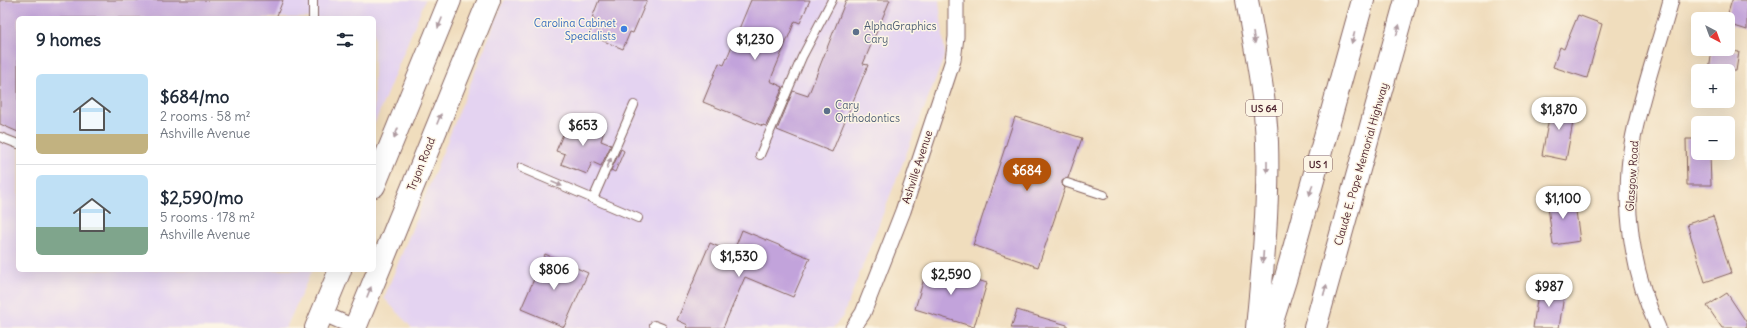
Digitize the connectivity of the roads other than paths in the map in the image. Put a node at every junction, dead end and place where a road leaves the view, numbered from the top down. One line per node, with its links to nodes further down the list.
1 (313, 0): 10 (lane)
2 (450, 0): 16 (main road, one-way to 16)
3 (488, 0): 24 (main road, Tryon Road, one-way to 3)
4 (832, 0): 14 (lane)
5 (956, 0): 26 (street, Ashville Avenue)
6 (1247, 0): 27 (main road, US 64, one-way to 27)
7 (1364, 0): 28 (main road, US 1, one-way to 28)
8 (1406, 0): 29 (main road, Claude E. Pope Memorial Highway, one-way to 8)
9 (1672, 0): 30 (street, Glasgow Road)
10 (313, 16)
11 (634, 105): 19 (lane, one-way to 11)
12 (0, 137): 13 (lane)
13 (16, 143)
14 (760, 155)
15 (521, 168): 19 (lane, one-way to 19)
16 (376, 181)
17 (1066, 183): 18 (lane)
18 (1104, 195)
19 (594, 199): 20 (lane)
20 (638, 218)
21 (339, 272): 22 (main road)
22 (319, 321): 24 (street)
23 (654, 325): 25 (lane)
24 (355, 328)
25 (662, 328)
26 (853, 328)
27 (1257, 328)
28 (1270, 328)
29 (1314, 328)
30 (1658, 328)

